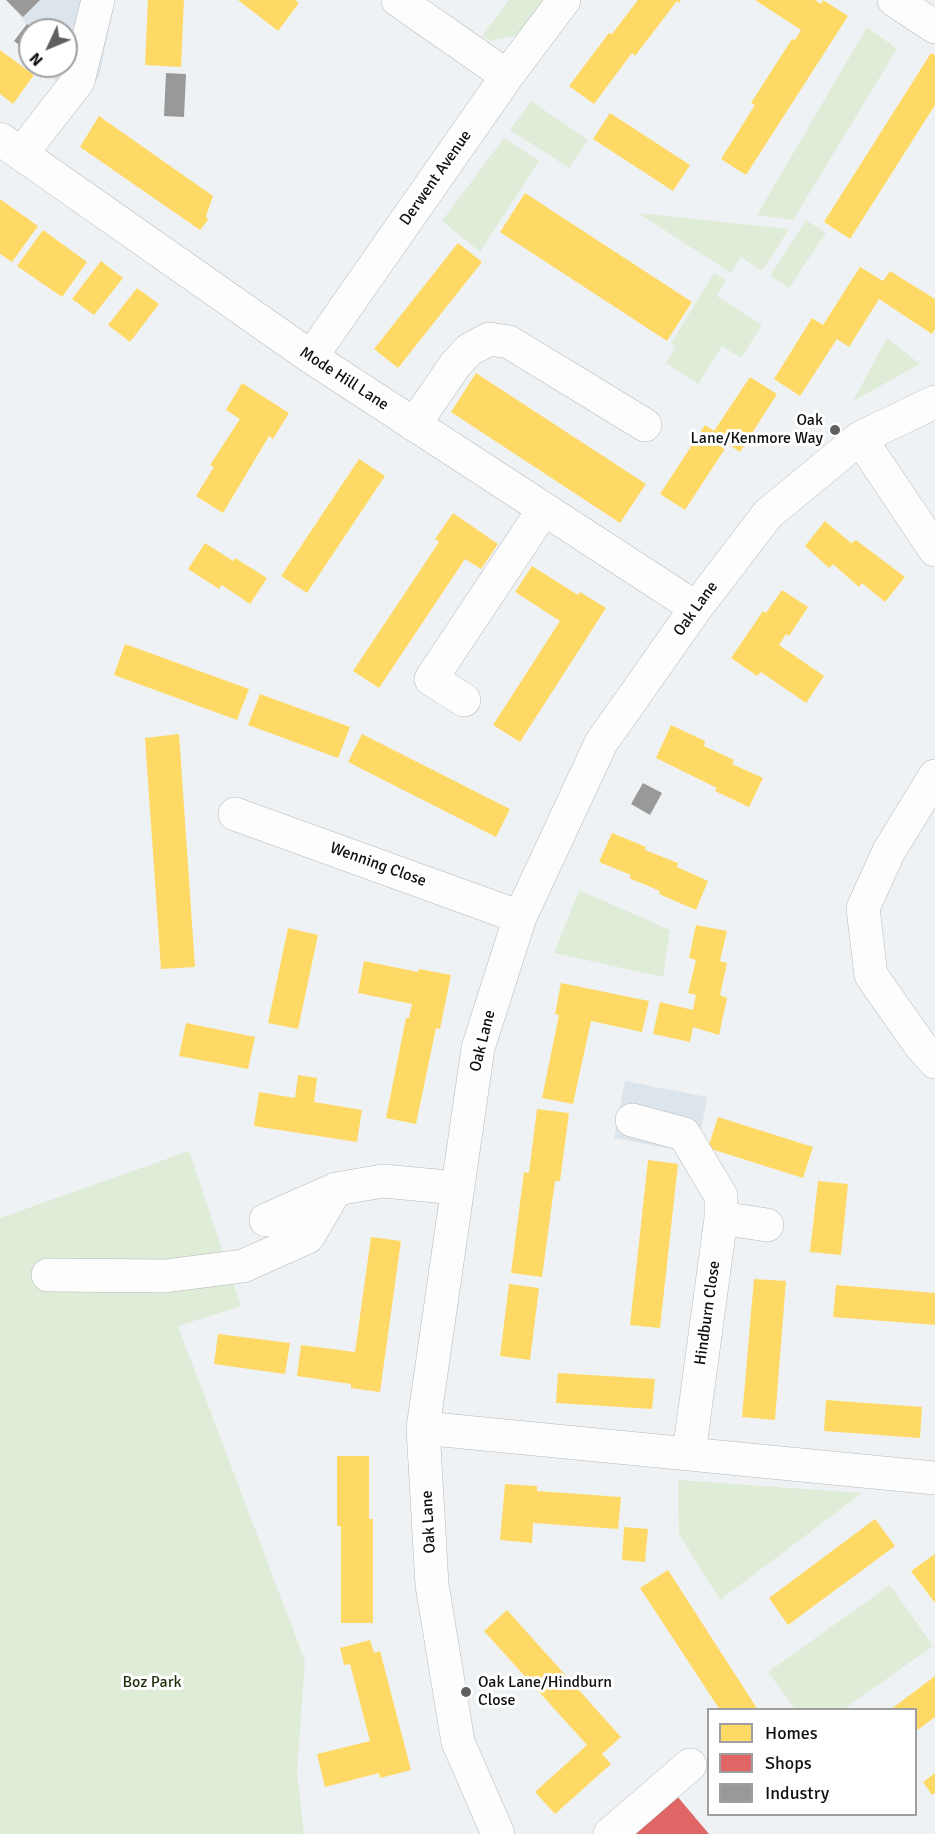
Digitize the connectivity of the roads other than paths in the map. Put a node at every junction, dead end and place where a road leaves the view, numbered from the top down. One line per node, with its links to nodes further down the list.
1 (98, 0): 7 (street)
2 (398, 0): 6 (street)
3 (564, 0): 6 (street, Derwent Avenue)
4 (894, 0): 5 (street)
5 (933, 22)
6 (507, 76): 8 (street, Derwent Avenue)
7 (11, 146): 8 (street, Mode Hill Lane)
8 (311, 357): 10 (street, Mode Hill Lane)
9 (935, 402): 12 (street, Oak Lane)
10 (414, 424): 11 (street); 13 (street, Mode Hill Lane)
11 (645, 424)
12 (860, 438): 14 (street); 15 (street, Oak Lane)
13 (543, 509): 15 (street, Mode Hill Lane); 16 (street)
14 (935, 550)
15 (696, 608): 19 (street, Oak Lane)
16 (464, 700)
17 (935, 776): 20 (street)
18 (235, 814): 19 (street, Wenning Close)
19 (520, 917): 22 (street, Oak Lane)
20 (935, 1062)
21 (632, 1120): 24 (street, Hindburn Close)
22 (458, 1188): 23 (street); 28 (street, Oak Lane)
23 (336, 1189): 25 (street); 27 (street)
24 (721, 1218): 26 (street); 29 (street, Hindburn Close)
25 (266, 1220)
26 (767, 1225)
27 (48, 1275)
28 (423, 1428): 29 (street); 32 (street, Oak Lane)
29 (689, 1453): 30 (street)
30 (935, 1478)
31 (690, 1765): 33 (street)
32 (498, 1834)
33 (610, 1834)

